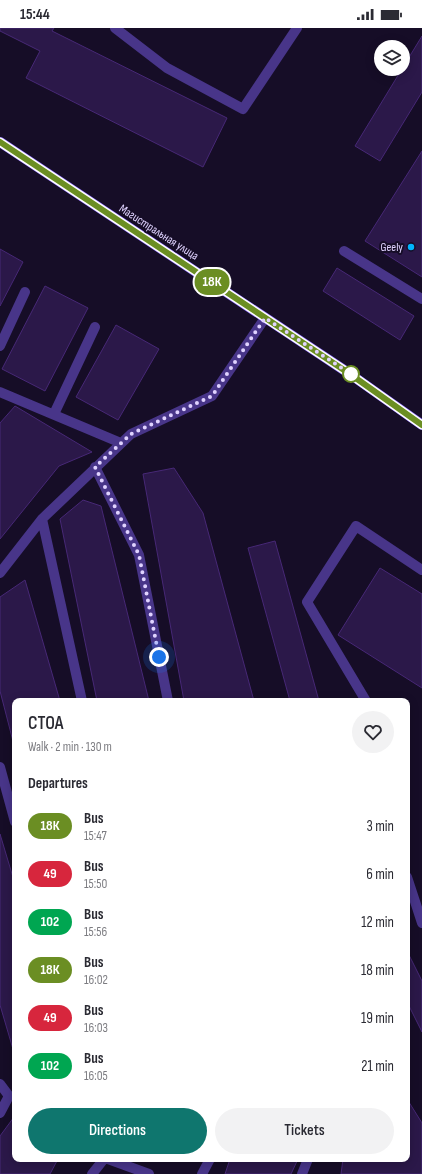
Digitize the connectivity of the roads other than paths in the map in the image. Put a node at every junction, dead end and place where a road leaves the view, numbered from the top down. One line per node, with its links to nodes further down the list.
1 (115, 28): 2 (lane)
2 (297, 28)
3 (0, 142): 7 (main road, Магистральная улица)
4 (344, 251): 6 (lane)
5 (25, 292): 9 (lane)
6 (422, 299)
7 (265, 318): 12 (main road, Магистральная улица); 13 (lane)
8 (95, 327): 11 (lane)
9 (0, 346)
10 (0, 392): 11 (lane)
11 (54, 414): 13 (lane)
12 (422, 425)
13 (122, 443): 14 (lane)
14 (95, 467): 15 (lane); 19 (lane)
15 (42, 519): 17 (lane); 18 (lane)
16 (422, 570): 20 (lane)
17 (0, 573)
18 (81, 698)
19 (167, 698)
20 (364, 698)
21 (0, 767): 22 (lane)
22 (12, 811)
23 (410, 886): 24 (lane)
24 (422, 923)
25 (0, 1084): 26 (lane)
26 (12, 1094): 27 (lane)
27 (0, 1113)
28 (102, 1162): 32 (lane)
29 (116, 1162): 33 (lane)
30 (208, 1162): 34 (lane)
31 (307, 1162): 35 (lane)
32 (92, 1174)
33 (149, 1174)
34 (202, 1174)
35 (302, 1174)

